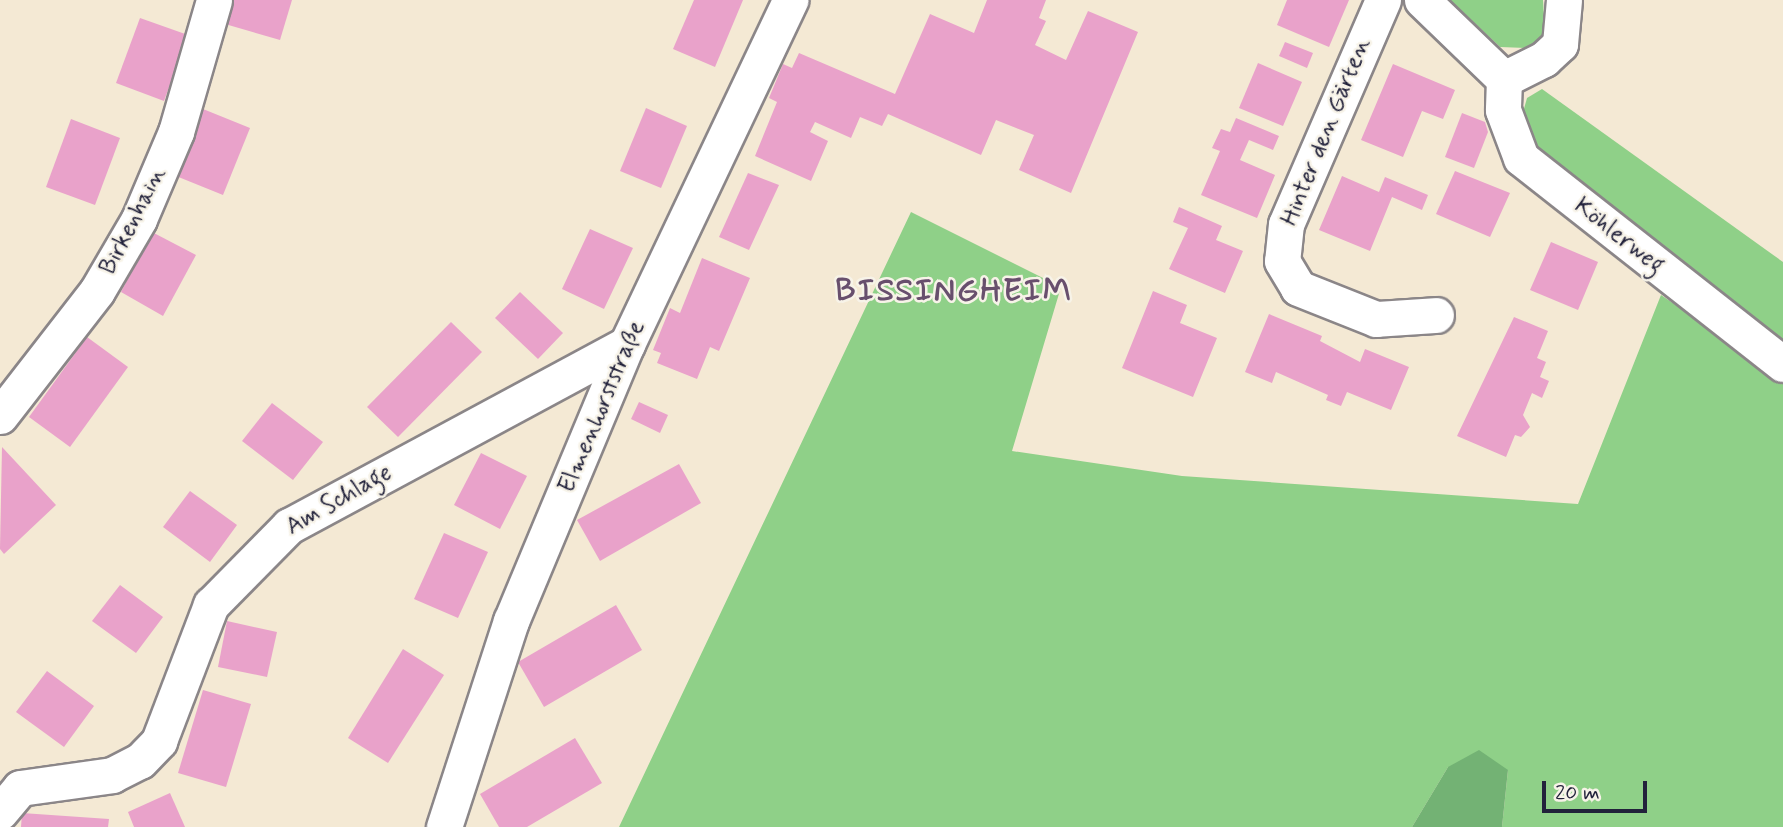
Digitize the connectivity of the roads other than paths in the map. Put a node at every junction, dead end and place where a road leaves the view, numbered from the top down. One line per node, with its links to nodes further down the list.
1 (214, 0): 10 (street, Birkenhain)
2 (790, 0): 8 (street, Elmenhorststraße)
3 (1383, 0): 7 (street, Hinter den Gärten)
4 (1422, 0): 6 (street)
5 (1564, 0): 6 (street)
6 (1504, 79): 9 (street, Köhlerweg)
7 (1436, 315)
8 (627, 344): 11 (street, Am Schlage); 12 (street, Elmenhorststraße)
9 (1783, 364)
10 (0, 416)
11 (0, 812)
12 (444, 827)

